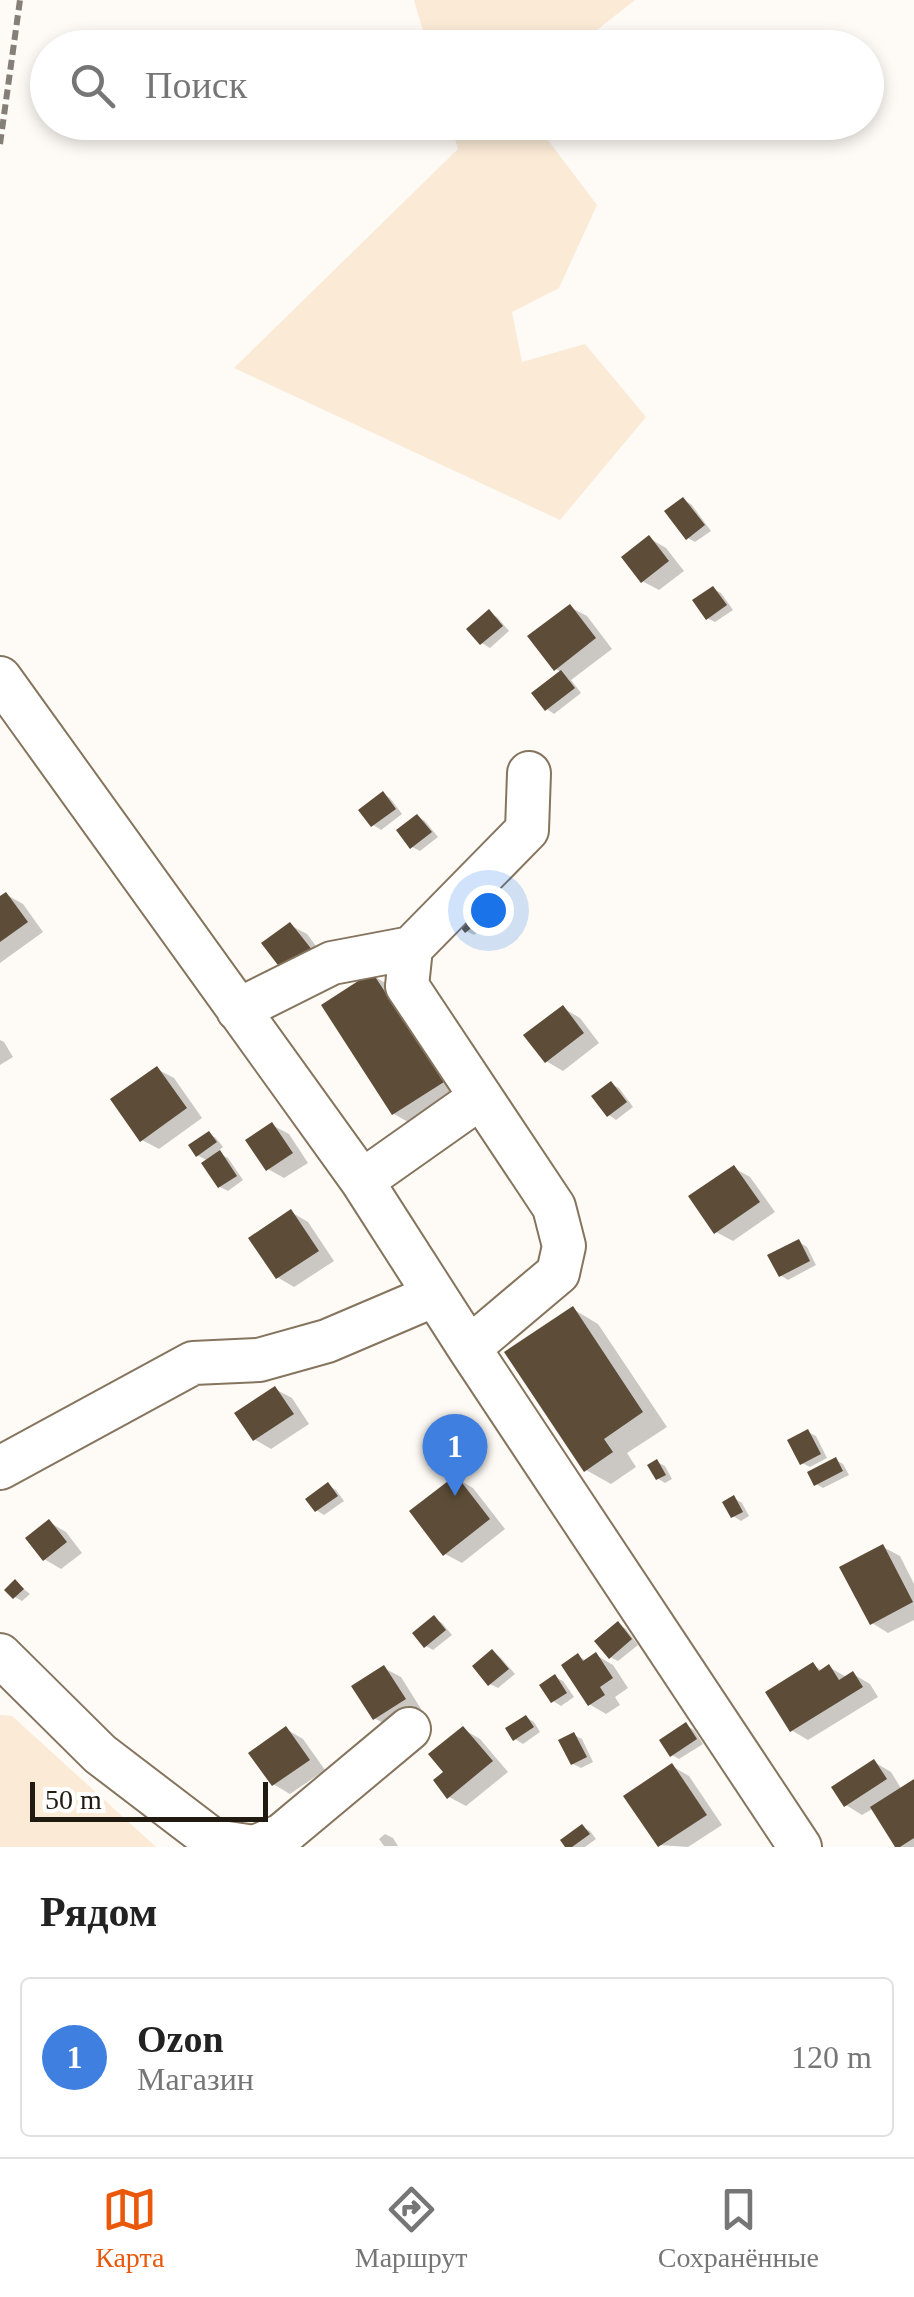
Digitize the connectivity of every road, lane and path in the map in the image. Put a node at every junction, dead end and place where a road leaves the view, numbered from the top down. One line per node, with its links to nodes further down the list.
1 (20, 0): 2 (path)
2 (0, 144)
3 (0, 678): 6 (street)
4 (529, 774): 5 (street)
5 (410, 948): 6 (street); 7 (street)
6 (238, 1010): 8 (street)
7 (481, 1097): 8 (street); 10 (street)
8 (362, 1180): 9 (street)
9 (435, 1295): 10 (street); 11 (street)
10 (469, 1348): 15 (street)
11 (0, 1468)
12 (0, 1655): 14 (street)
13 (409, 1729): 14 (street)
14 (255, 1847)
15 (800, 1847)

